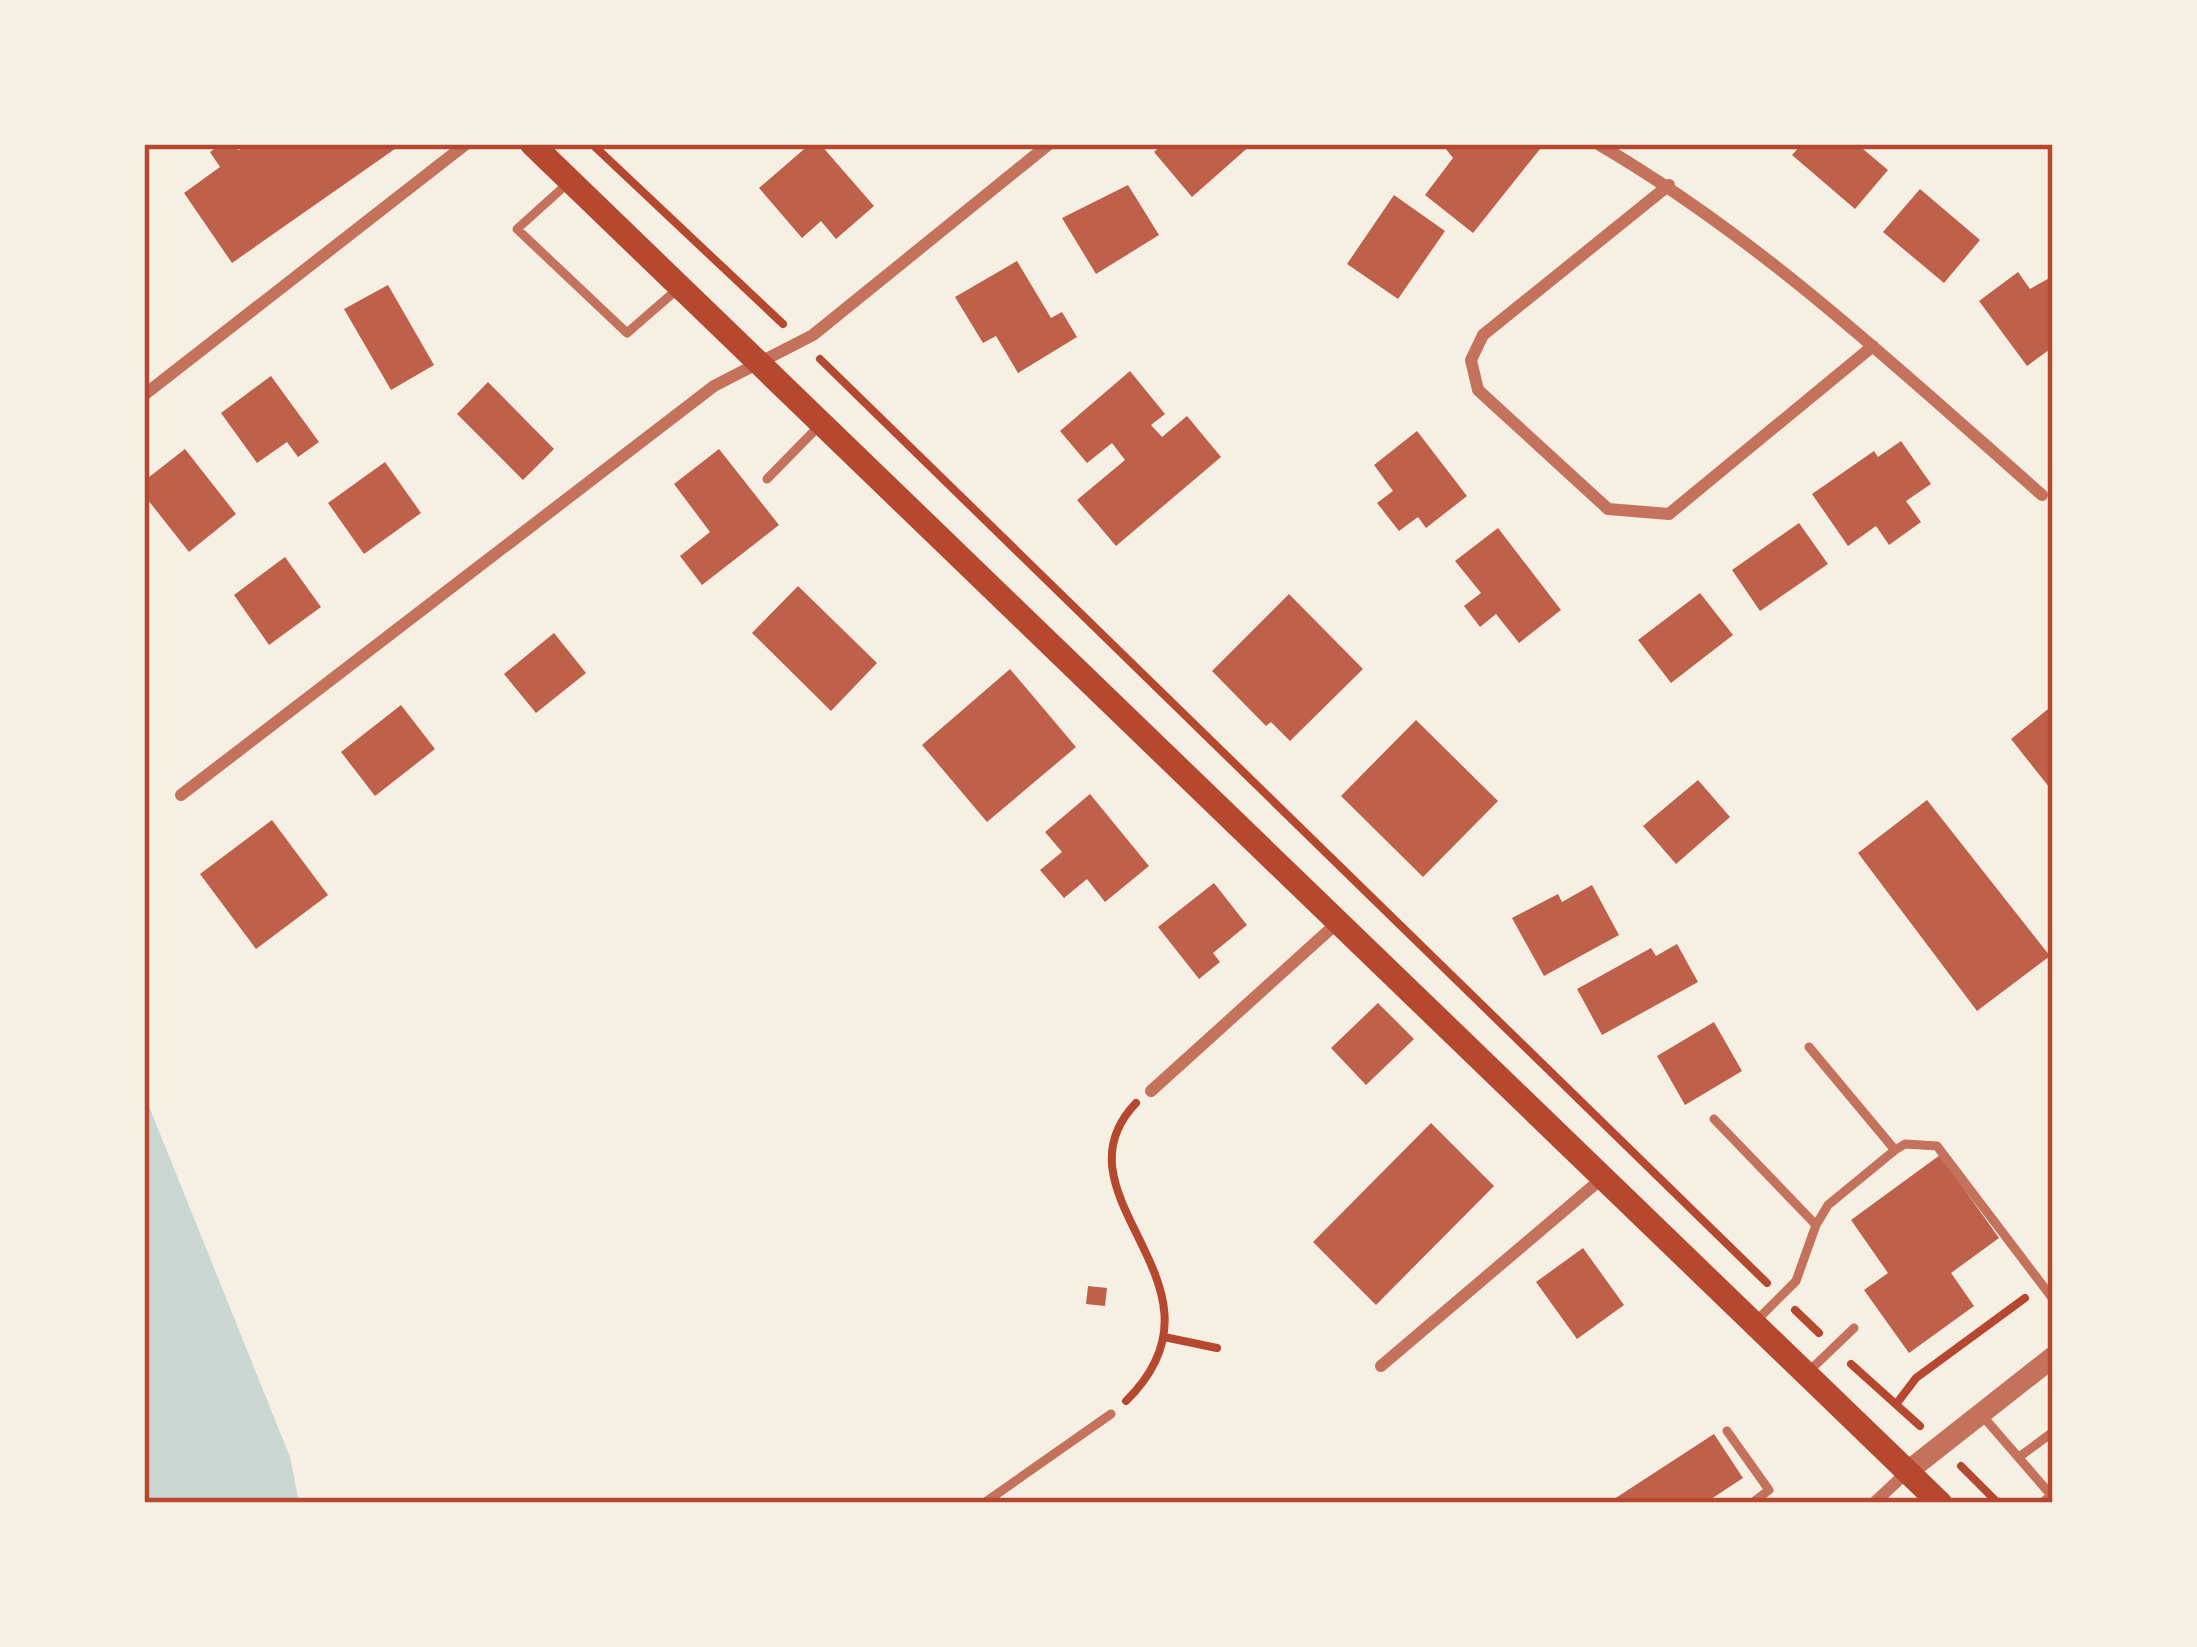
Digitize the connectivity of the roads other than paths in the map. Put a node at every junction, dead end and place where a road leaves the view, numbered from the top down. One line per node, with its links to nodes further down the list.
1 (466, 144): 10 (street)
2 (532, 144): 5 (main road)
3 (1049, 144): 9 (street)
4 (1598, 144): 6 (street)
5 (572, 180): 7 (main road); 7 (lane)
6 (1669, 185): 8 (street); 8 (street)
7 (682, 286): 9 (main road)
8 (1873, 346): 13 (street)
9 (761, 362): 11 (main road); 14 (street)
10 (144, 394)
11 (824, 422): 12 (lane); 15 (main road)
12 (767, 479)
13 (2042, 495)
14 (181, 795)
15 (1337, 923): 17 (street); 20 (main road)
16 (1809, 1047): 19 (lane)
17 (1151, 1091)
18 (1714, 1119): 21 (lane)
19 (1895, 1150): 21 (lane); 22 (lane)
20 (1600, 1180): 23 (main road); 26 (street)
21 (1816, 1225): 23 (lane)
22 (2053, 1299)
23 (1752, 1325): 27 (main road)
24 (1854, 1328): 27 (lane)
25 (2053, 1357): 29 (street)
26 (1381, 1366)
27 (1804, 1375): 33 (main road)
28 (1116, 1410): 34 (lane)
29 (1980, 1413): 32 (lane); 33 (street)
30 (1726, 1431): 35 (lane)
31 (2053, 1432): 32 (lane)
32 (2019, 1457): 38 (lane)
33 (1907, 1472): 36 (street); 37 (main road)
34 (985, 1503)
35 (1752, 1503)
36 (1874, 1503)
37 (1940, 1503)
38 (2042, 1503)

